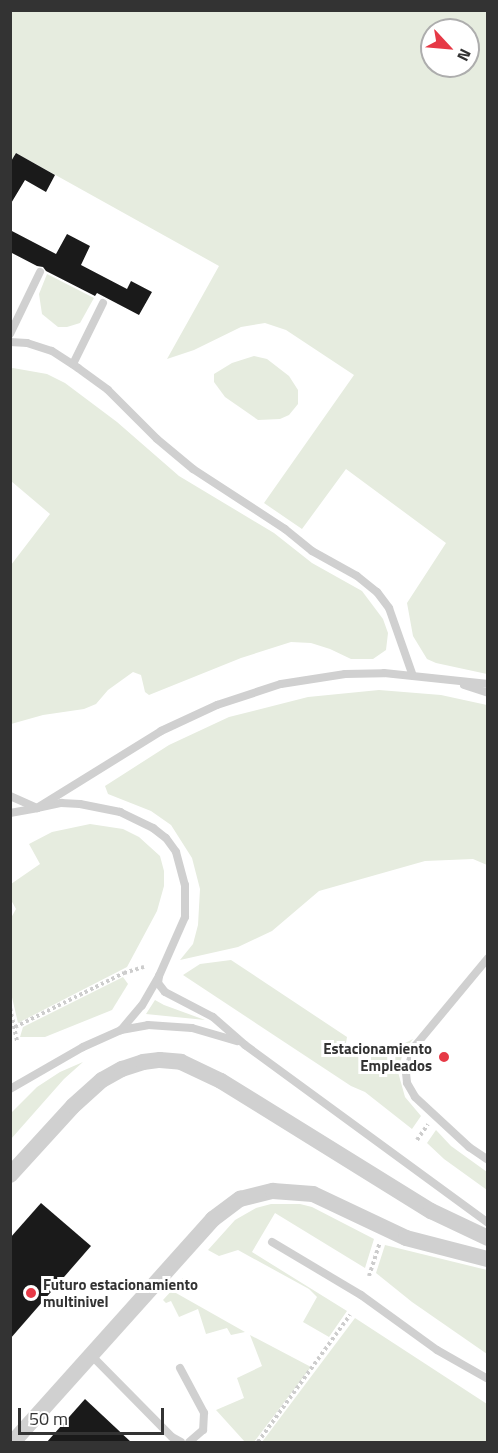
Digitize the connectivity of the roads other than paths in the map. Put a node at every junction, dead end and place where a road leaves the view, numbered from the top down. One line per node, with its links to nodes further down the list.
1 (40, 272): 3 (lane)
2 (103, 303): 5 (lane)
3 (10, 334)
4 (10, 342): 5 (lane)
5 (73, 364): 6 (lane)
6 (413, 676): 7 (lane); 11 (lane)
7 (449, 680): 8 (lane); 9 (lane)
8 (488, 684)
9 (488, 693)
10 (10, 796): 11 (lane)
11 (37, 808): 12 (lane); 14 (lane)
12 (10, 813)
13 (488, 958): 18 (lane)
14 (159, 976): 15 (lane); 16 (lane)
15 (121, 1030): 16 (lane); 17 (lane)
16 (245, 1045): 20 (lane)
17 (10, 1089)
18 (488, 1160)
19 (10, 1175): 21 (street)
20 (488, 1223)
21 (488, 1238)
22 (272, 1242): 26 (lane)
23 (488, 1259): 24 (street)
24 (91, 1355): 27 (street); 28 (lane)
25 (180, 1368): 29 (lane)
26 (488, 1379)
27 (13, 1443)
28 (181, 1443)
29 (189, 1443)

